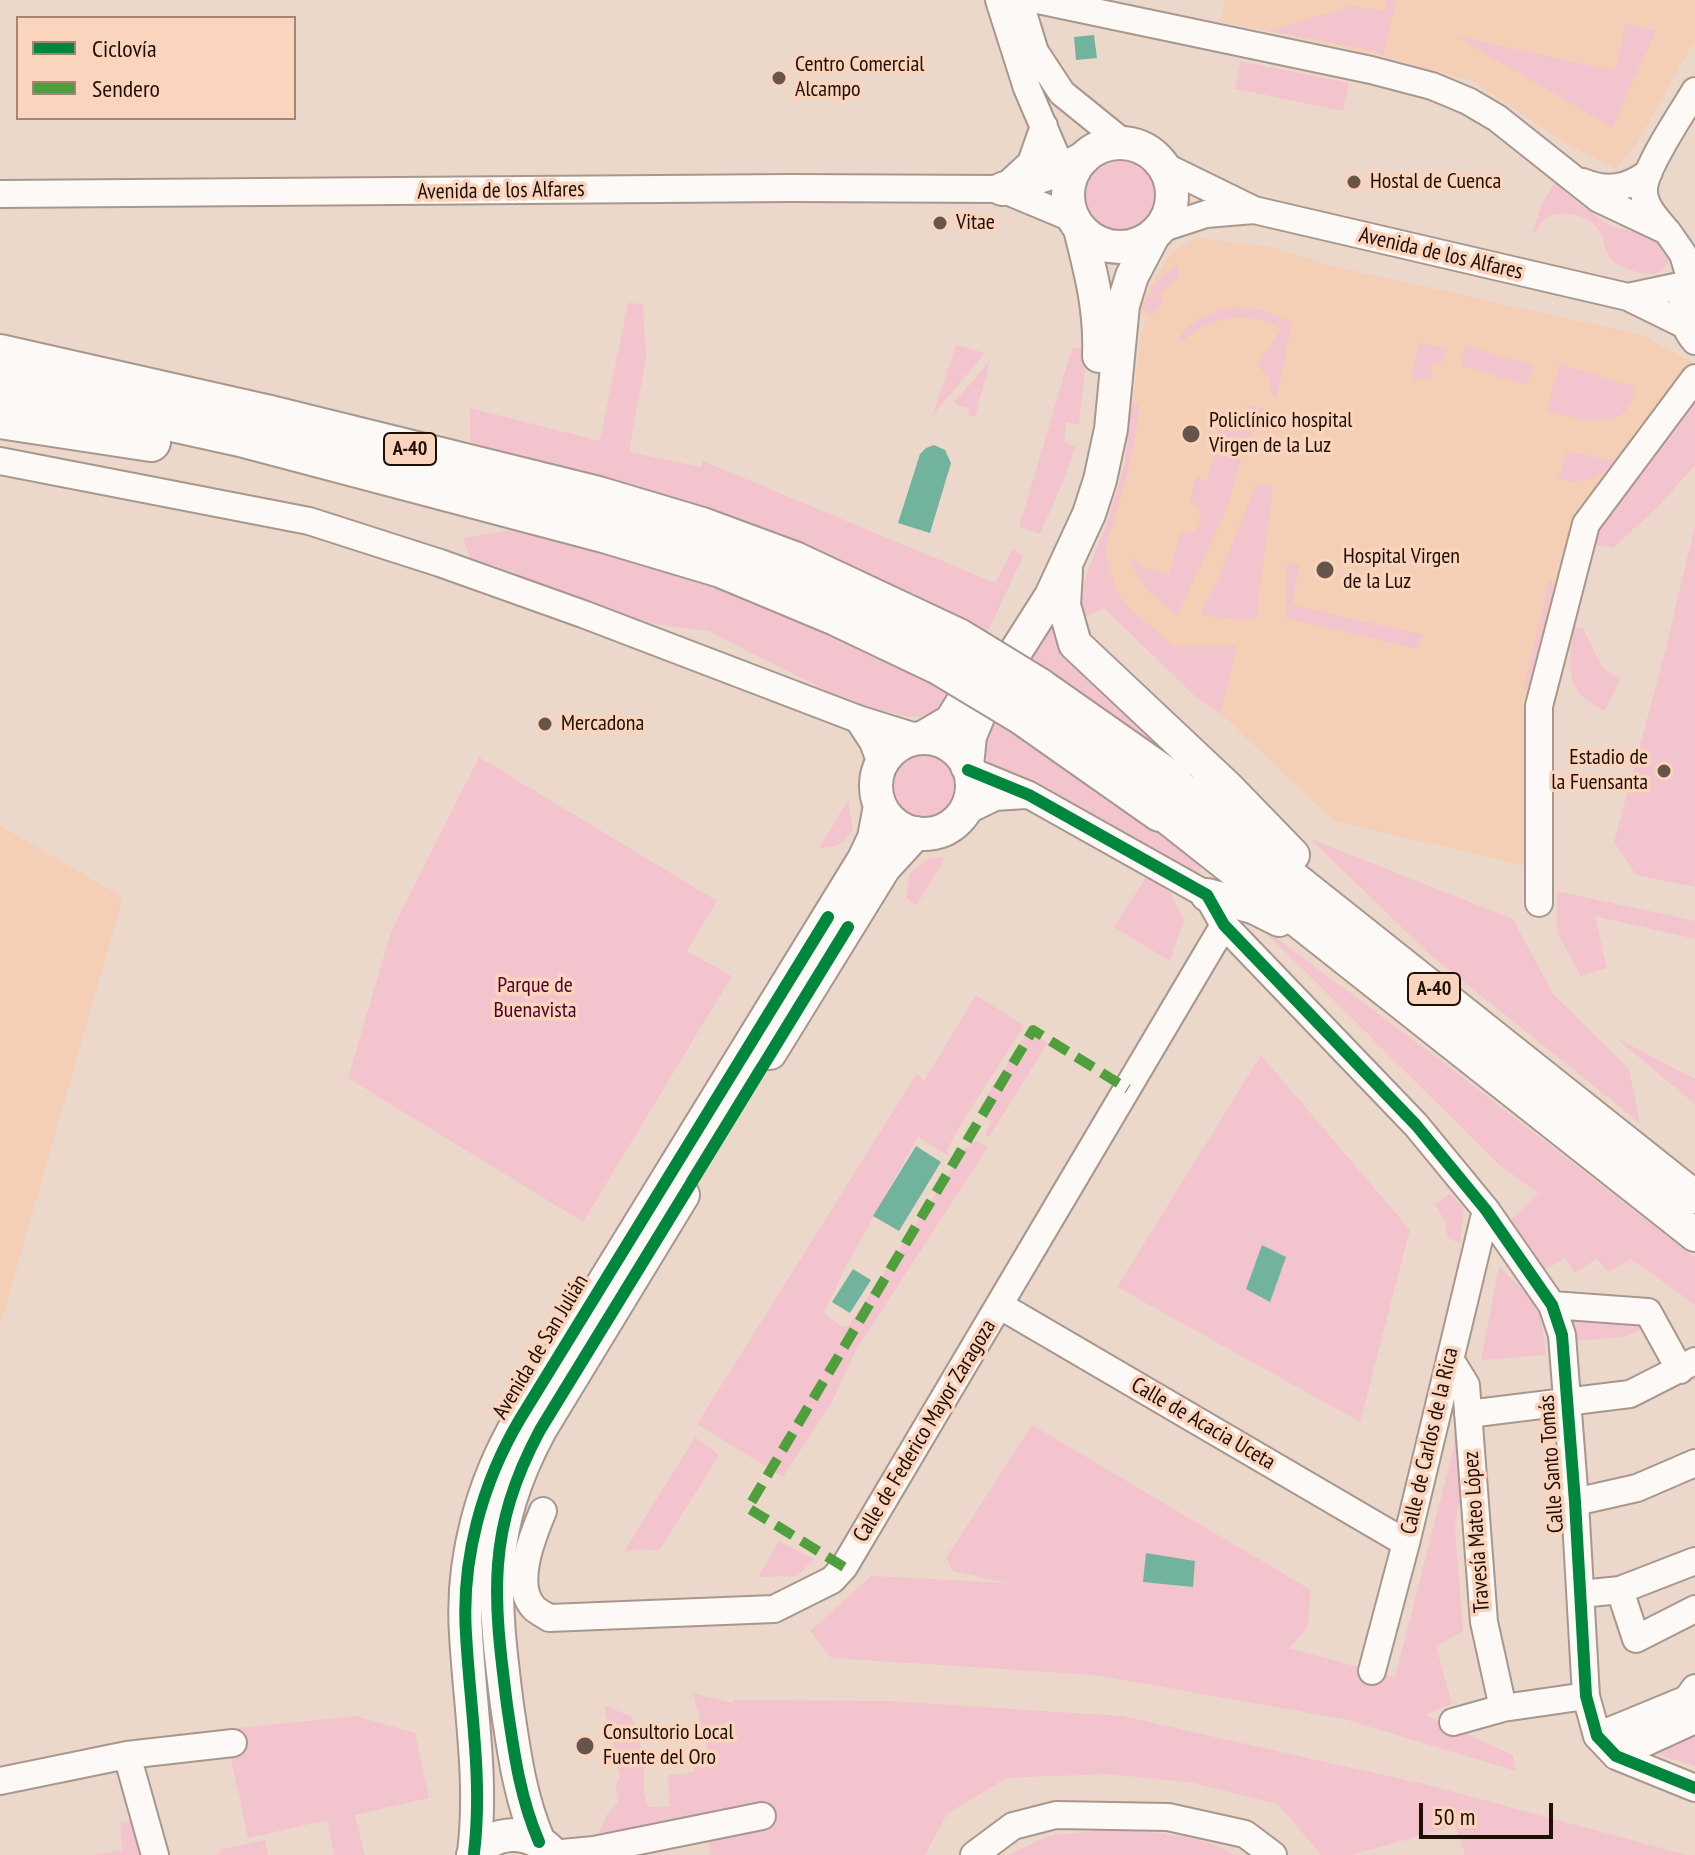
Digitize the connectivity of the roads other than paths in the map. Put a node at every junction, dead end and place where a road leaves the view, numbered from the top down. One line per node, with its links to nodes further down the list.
1 (999, 0): 5 (street)
2 (1019, 0): 6 (street)
3 (1038, 0): 10 (street)
4 (1695, 91): 9 (street)
5 (1044, 126): 8 (street); 11 (street)
6 (1125, 144): 7 (main road); 8 (main road)
7 (1162, 165): 13 (street, Avenida de los Alfares); 16 (main road)
8 (1072, 171): 11 (main road); 14 (main road)
9 (1649, 172): 10 (street); 15 (street); 17 (street)
10 (1575, 178): 15 (street)
11 (1002, 189): 12 (street, Avenida de los Alfares); 14 (street)
12 (0, 194)
13 (1254, 210): 16 (street, Avenida de los Alfares); 19 (street, Avenida de los Alfares)
14 (1077, 224): 16 (main road); 32 (main road)
15 (1667, 231): 18 (street)
16 (1156, 232): 29 (main road)
17 (1695, 242)
18 (1692, 280): 19 (street, Avenida de los Alfares); 20 (street)
19 (1628, 297): 20 (street, Avenida de los Alfares)
20 (1690, 333)
21 (0, 340): 25 (highway)
22 (0, 354): 25 (highway, A-40)
23 (1695, 378): 41 (street)
24 (0, 384): 28 (highway, A-40)
25 (270, 415): 30 (highway, A-40)
26 (0, 419): 28 (highway)
27 (0, 461): 31 (street)
28 (451, 493): 30 (highway, A-40)
29 (1066, 565): 34 (main road); 44 (main road)
30 (949, 652): 36 (highway, A-40, bridge)
31 (858, 719): 32 (street); 33 (street)
32 (920, 738): 33 (main road); 34 (main road)
33 (881, 763): 37 (main road)
34 (968, 768): 35 (street); 38 (main road)
35 (1029, 795): 38 (street); 40 (street)
36 (1166, 796): 43 (main road, A-40); 44 (main road, A-40)
37 (880, 806): 39 (main road); 76 (main road, Avenida de San Julián)
38 (964, 812): 39 (main road)
39 (916, 833): 75 (main road, Avenida de San Julián)
40 (1207, 895): 42 (street, Calle Santo Tomás); 43 (main road)
41 (1539, 903)
42 (1224, 925): 46 (street, Calle Santo Tomás); 48 (street, Calle de Federico Mayor Zaragoza)
43 (1328, 946): 47 (main road, A-40)
44 (1384, 949): 45 (main road, A-40)
45 (1695, 1197)
46 (1486, 1210): 49 (street, Calle Santo Tomás); 50 (street, Calle de Carlos de la Rica)
47 (1695, 1235)
48 (999, 1305): 56 (street, Calle de Federico Mayor Zaragoza); 57 (street, Calle de Acacia Uceta)
49 (1552, 1305): 51 (street); 52 (street, Calle Santo Tomás)
50 (1450, 1359): 53 (street, Travesía Mateo López); 57 (street, Calle de Carlos de la Rica)
51 (1688, 1366): 52 (street)
52 (1567, 1403): 53 (street); 55 (street, Calle Santo Tomás)
53 (1468, 1414): 65 (street, Travesía Mateo López)
54 (1695, 1463): 55 (street)
55 (1575, 1502): 60 (street, Calle Santo Tomás)
56 (543, 1511)
57 (1406, 1543): 62 (street, Calle de Carlos de la Rica)
58 (1695, 1561): 59 (street)
59 (1620, 1590): 60 (street); 61 (street)
60 (1581, 1594): 64 (street, Calle Santo Tomás)
61 (1695, 1609)
62 (1372, 1671)
63 (1695, 1688): 68 (street)
64 (1586, 1696): 65 (street); 68 (street, Calle Santo Tomás)
65 (1503, 1708): 67 (street)
66 (1695, 1720): 71 (street)
67 (1453, 1722)
68 (1597, 1736): 71 (street)
69 (233, 1743): 70 (street)
70 (127, 1755): 72 (street); 77 (street)
71 (1616, 1756): 73 (street)
72 (0, 1781)
73 (1695, 1788)
74 (762, 1816): 75 (street)
75 (548, 1851): 76 (main road)
76 (473, 1854)
77 (155, 1855)
78 (974, 1855): 79 (street)
79 (1273, 1855)

